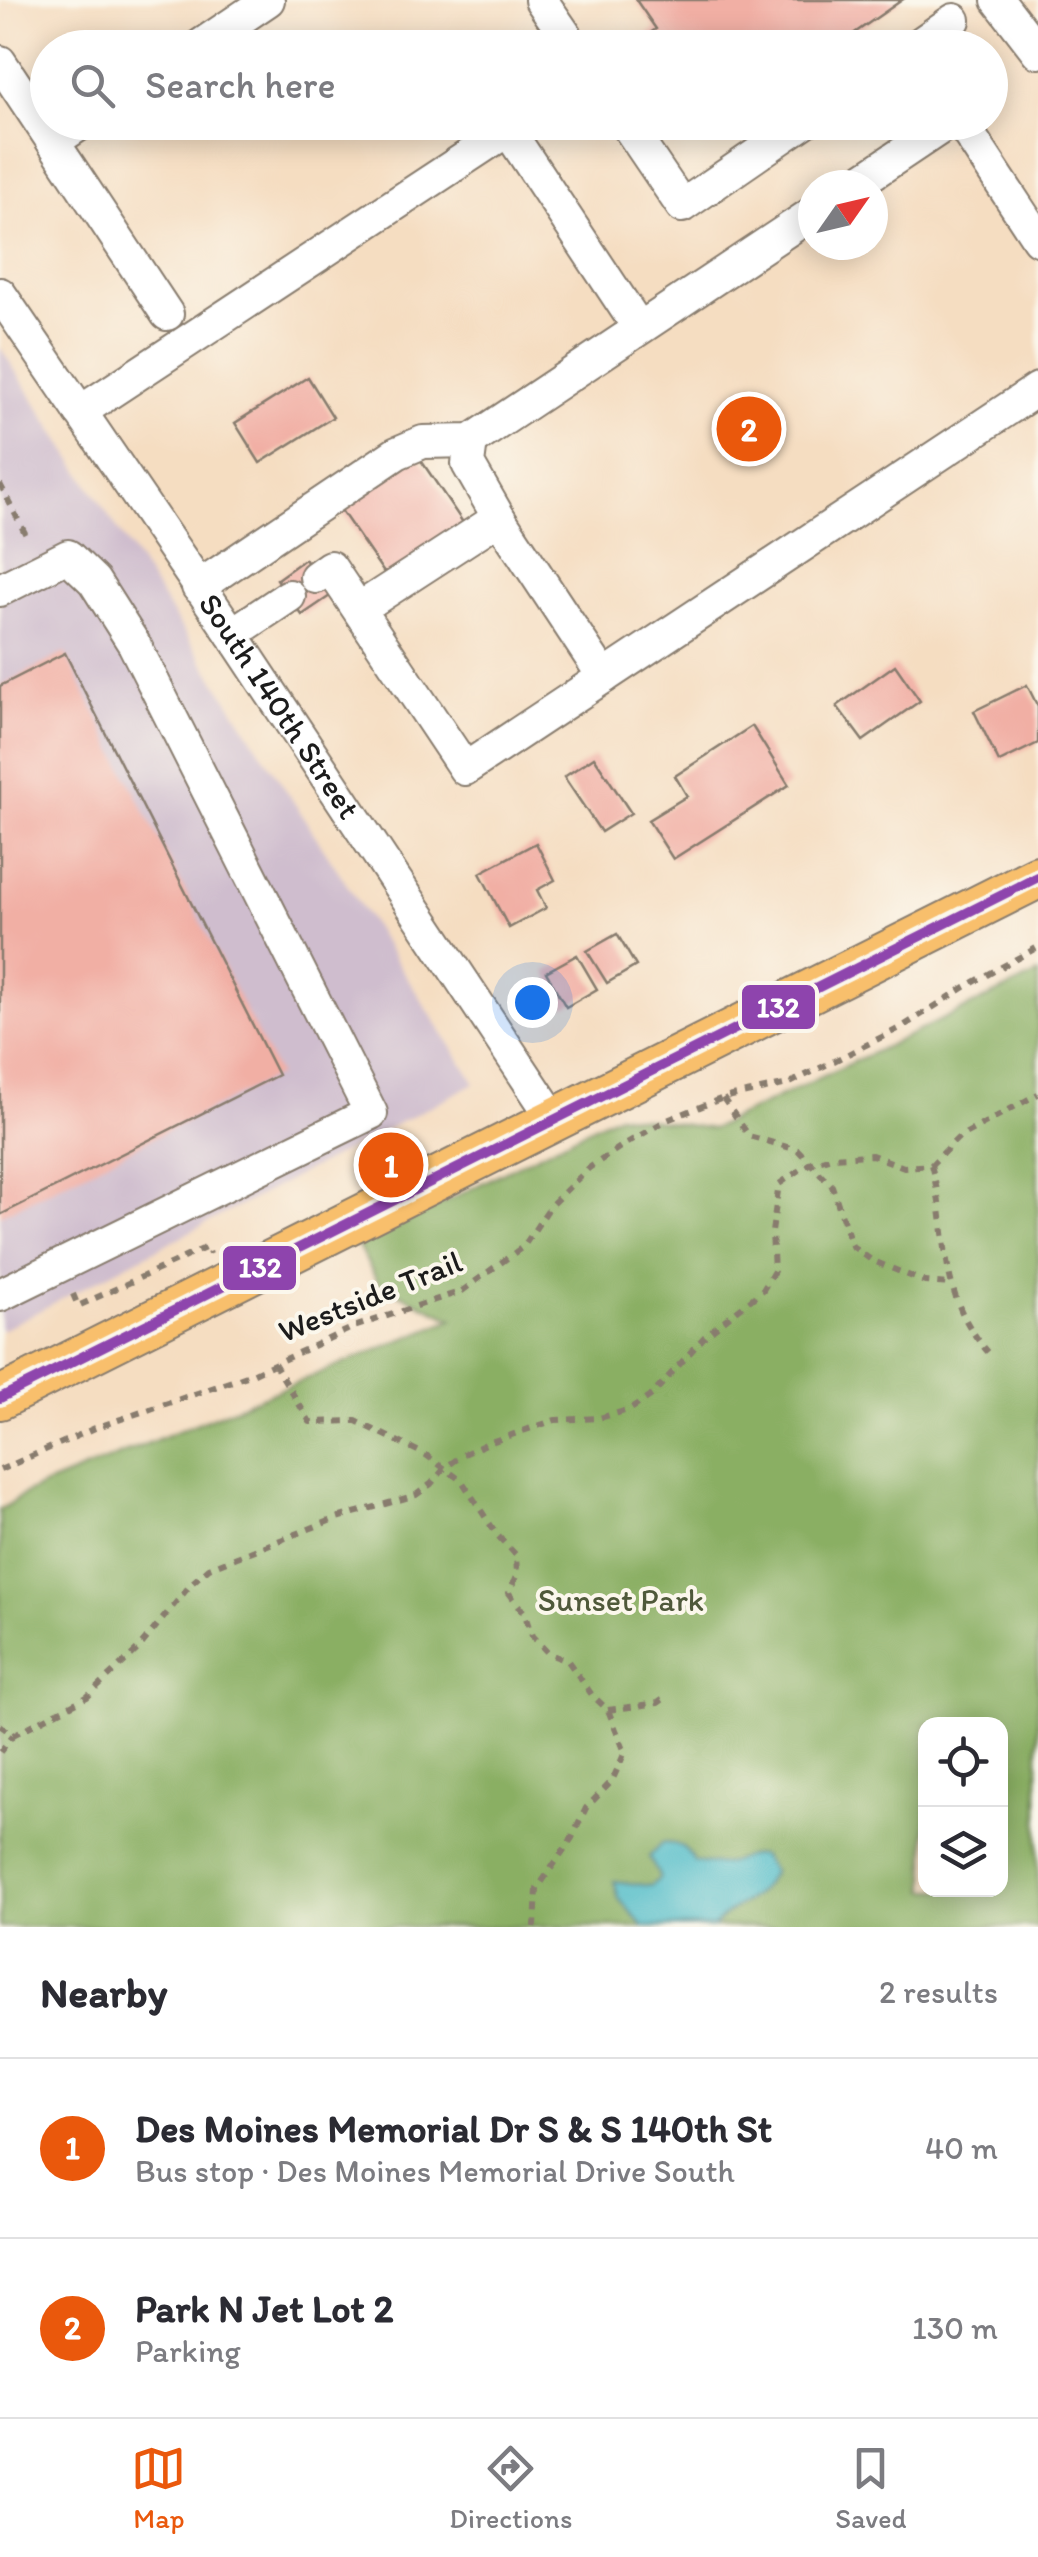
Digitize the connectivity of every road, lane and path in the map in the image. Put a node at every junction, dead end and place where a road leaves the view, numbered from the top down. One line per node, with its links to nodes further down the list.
1 (268, 0): 5 (street)
2 (542, 0): 6 (street)
3 (998, 0): 8 (street)
4 (954, 20): 7 (street)
5 (223, 30)
6 (562, 30)
7 (940, 30)
8 (1037, 49)
9 (0, 62): 10 (street)
10 (30, 107)
11 (56, 140): 18 (street)
12 (493, 140): 26 (street)
13 (523, 140): 24 (street)
14 (637, 140): 15 (street)
15 (778, 140)
16 (922, 140): 19 (street)
17 (973, 140): 21 (street)
18 (53, 142): 23 (street)
19 (877, 170)
20 (798, 222): 24 (street)
21 (1038, 239)
22 (0, 294): 26 (street, South 140th Street)
23 (167, 314)
24 (639, 328): 27 (street)
25 (1038, 389): 37 (street)
26 (80, 412): 32 (street, South 140th Street)
27 (471, 441): 29 (street); 32 (street)
28 (0, 484): 30 (path)
29 (498, 518): 35 (street); 37 (street)
30 (44, 568): 33 (street); 45 (street)
31 (323, 572): 35 (street)
32 (198, 587): 36 (street, South 140th Street)
33 (0, 590)
34 (290, 596): 36 (street)
35 (359, 609): 37 (street)
36 (232, 634): 42 (street, South 140th Street)
37 (604, 677)
38 (1038, 876): 42 (main road)
39 (1038, 947): 41 (path, Westside Trail)
40 (1038, 1094): 44 (path)
41 (723, 1098): 43 (path); 50 (path, Westside Trail)
42 (554, 1119): 51 (main road)
43 (809, 1164): 44 (path); 47 (path); 52 (path)
44 (931, 1165): 47 (path)
45 (63, 1264): 46 (path); 48 (street)
46 (215, 1264)
47 (950, 1284): 49 (path)
48 (0, 1295)
49 (988, 1352)
50 (274, 1363): 52 (path); 53 (path, Westside Trail)
51 (0, 1398)
52 (444, 1468): 55 (path); 57 (path)
53 (0, 1470)
54 (665, 1698): 55 (path)
55 (608, 1710): 59 (path)
56 (0, 1724): 57 (path)
57 (13, 1735): 58 (path)
58 (0, 1752)
59 (535, 1927)

